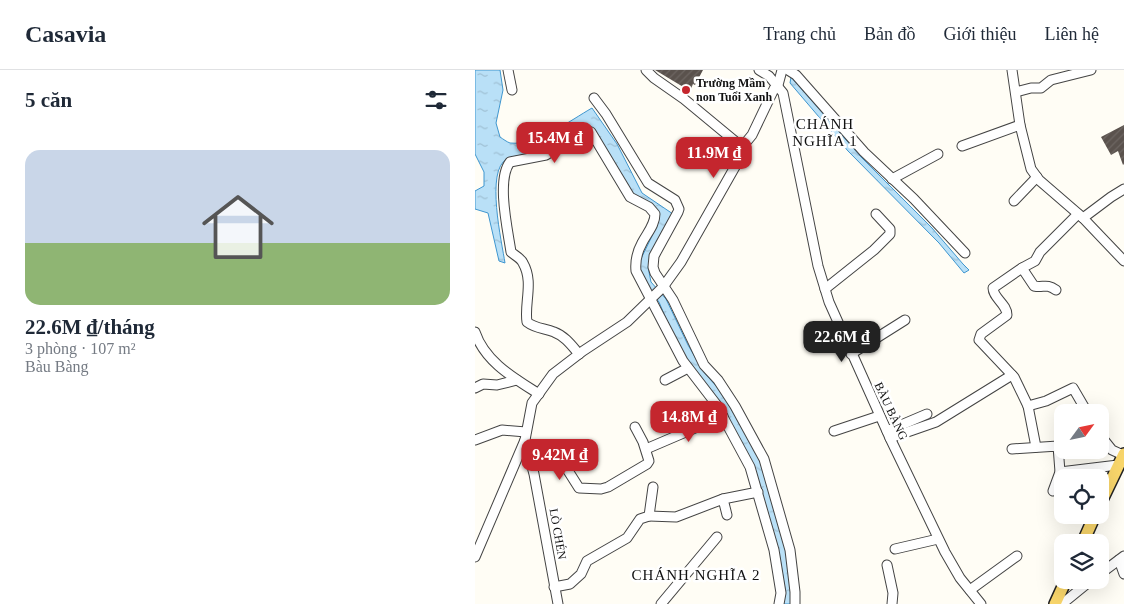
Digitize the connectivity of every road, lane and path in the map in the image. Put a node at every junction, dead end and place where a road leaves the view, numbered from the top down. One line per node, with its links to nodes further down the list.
1 (508, 70): 9 (street)
2 (645, 70): 14 (street)
3 (759, 70): 8 (street)
4 (782, 70): 8 (street)
5 (788, 70): 17 (street)
6 (1012, 70): 10 (street)
7 (1091, 70): 10 (street)
8 (778, 85): 14 (street); 26 (street, BÀU BÀNG)
9 (512, 90)
10 (1016, 92): 12 (street)
11 (594, 98): 25 (street)
12 (1019, 125): 13 (street); 16 (street)
13 (961, 146)
14 (742, 147): 25 (street)
15 (939, 154): 17 (street)
16 (1037, 177): 19 (street); 21 (street)
17 (892, 179): 22 (street)
18 (1124, 189): 21 (street)
19 (1014, 201)
20 (876, 214): 26 (street)
21 (1081, 216): 23 (street); 24 (street)
22 (965, 253)
23 (1124, 261)
24 (1022, 268): 27 (street); 34 (street)
25 (663, 287): 28 (street); 79 (street)
26 (825, 290): 32 (street, BÀU BÀNG)
27 (1056, 290)
28 (651, 298): 31 (street); 31 (street); 33 (street)
29 (905, 320): 32 (street)
30 (475, 332): 35 (street)
31 (579, 354): 38 (street)
32 (851, 354): 43 (street, BÀU BÀNG)
33 (688, 368): 36 (street); 42 (street)
34 (1012, 375): 40 (street); 46 (street)
35 (517, 380): 37 (street); 38 (street)
36 (665, 380)
37 (475, 388)
38 (539, 394): 47 (street)
39 (1082, 404): 40 (street)
40 (1028, 406): 50 (street)
41 (927, 414): 46 (street)
42 (723, 416): 52 (street); 59 (street)
43 (879, 416): 45 (street); 46 (street, BÀU BÀNG)
44 (635, 427): 52 (street)
45 (834, 432)
46 (888, 434): 64 (street, BÀU BÀNG)
47 (526, 436): 48 (street); 54 (street, LÒ CHÉN); 67 (street)
48 (475, 440)
49 (1109, 446): 53 (street)
50 (1036, 447): 51 (street); 55 (street)
51 (1012, 448)
52 (646, 449): 54 (street)
53 (1122, 458): 56 (street); 57 (main road)
54 (532, 465): 72 (street, LÒ CHÉN)
55 (1060, 469)
56 (1073, 469)
57 (1109, 485)
58 (653, 487): 62 (street)
59 (758, 492): 60 (street); 78 (street)
60 (723, 500): 61 (street); 62 (street)
61 (727, 515)
62 (649, 516): 72 (street)
63 (717, 537): 77 (street)
64 (938, 539): 65 (street); 75 (street, BÀU BÀNG)
65 (895, 549)
66 (1017, 556): 75 (street)
67 (475, 557)
68 (1121, 558): 70 (street); 71 (street)
69 (887, 565): 80 (street)
70 (1109, 567)
71 (1124, 574)
72 (554, 586): 76 (street, LÒ CHÉN)
73 (1064, 589): 82 (main road)
74 (1081, 589): 82 (street)
75 (970, 590): 81 (street, BÀU BÀNG)
76 (558, 604)
77 (661, 604)
78 (779, 604)
79 (795, 604)
80 (892, 604)
81 (981, 604)
82 (1061, 604)

